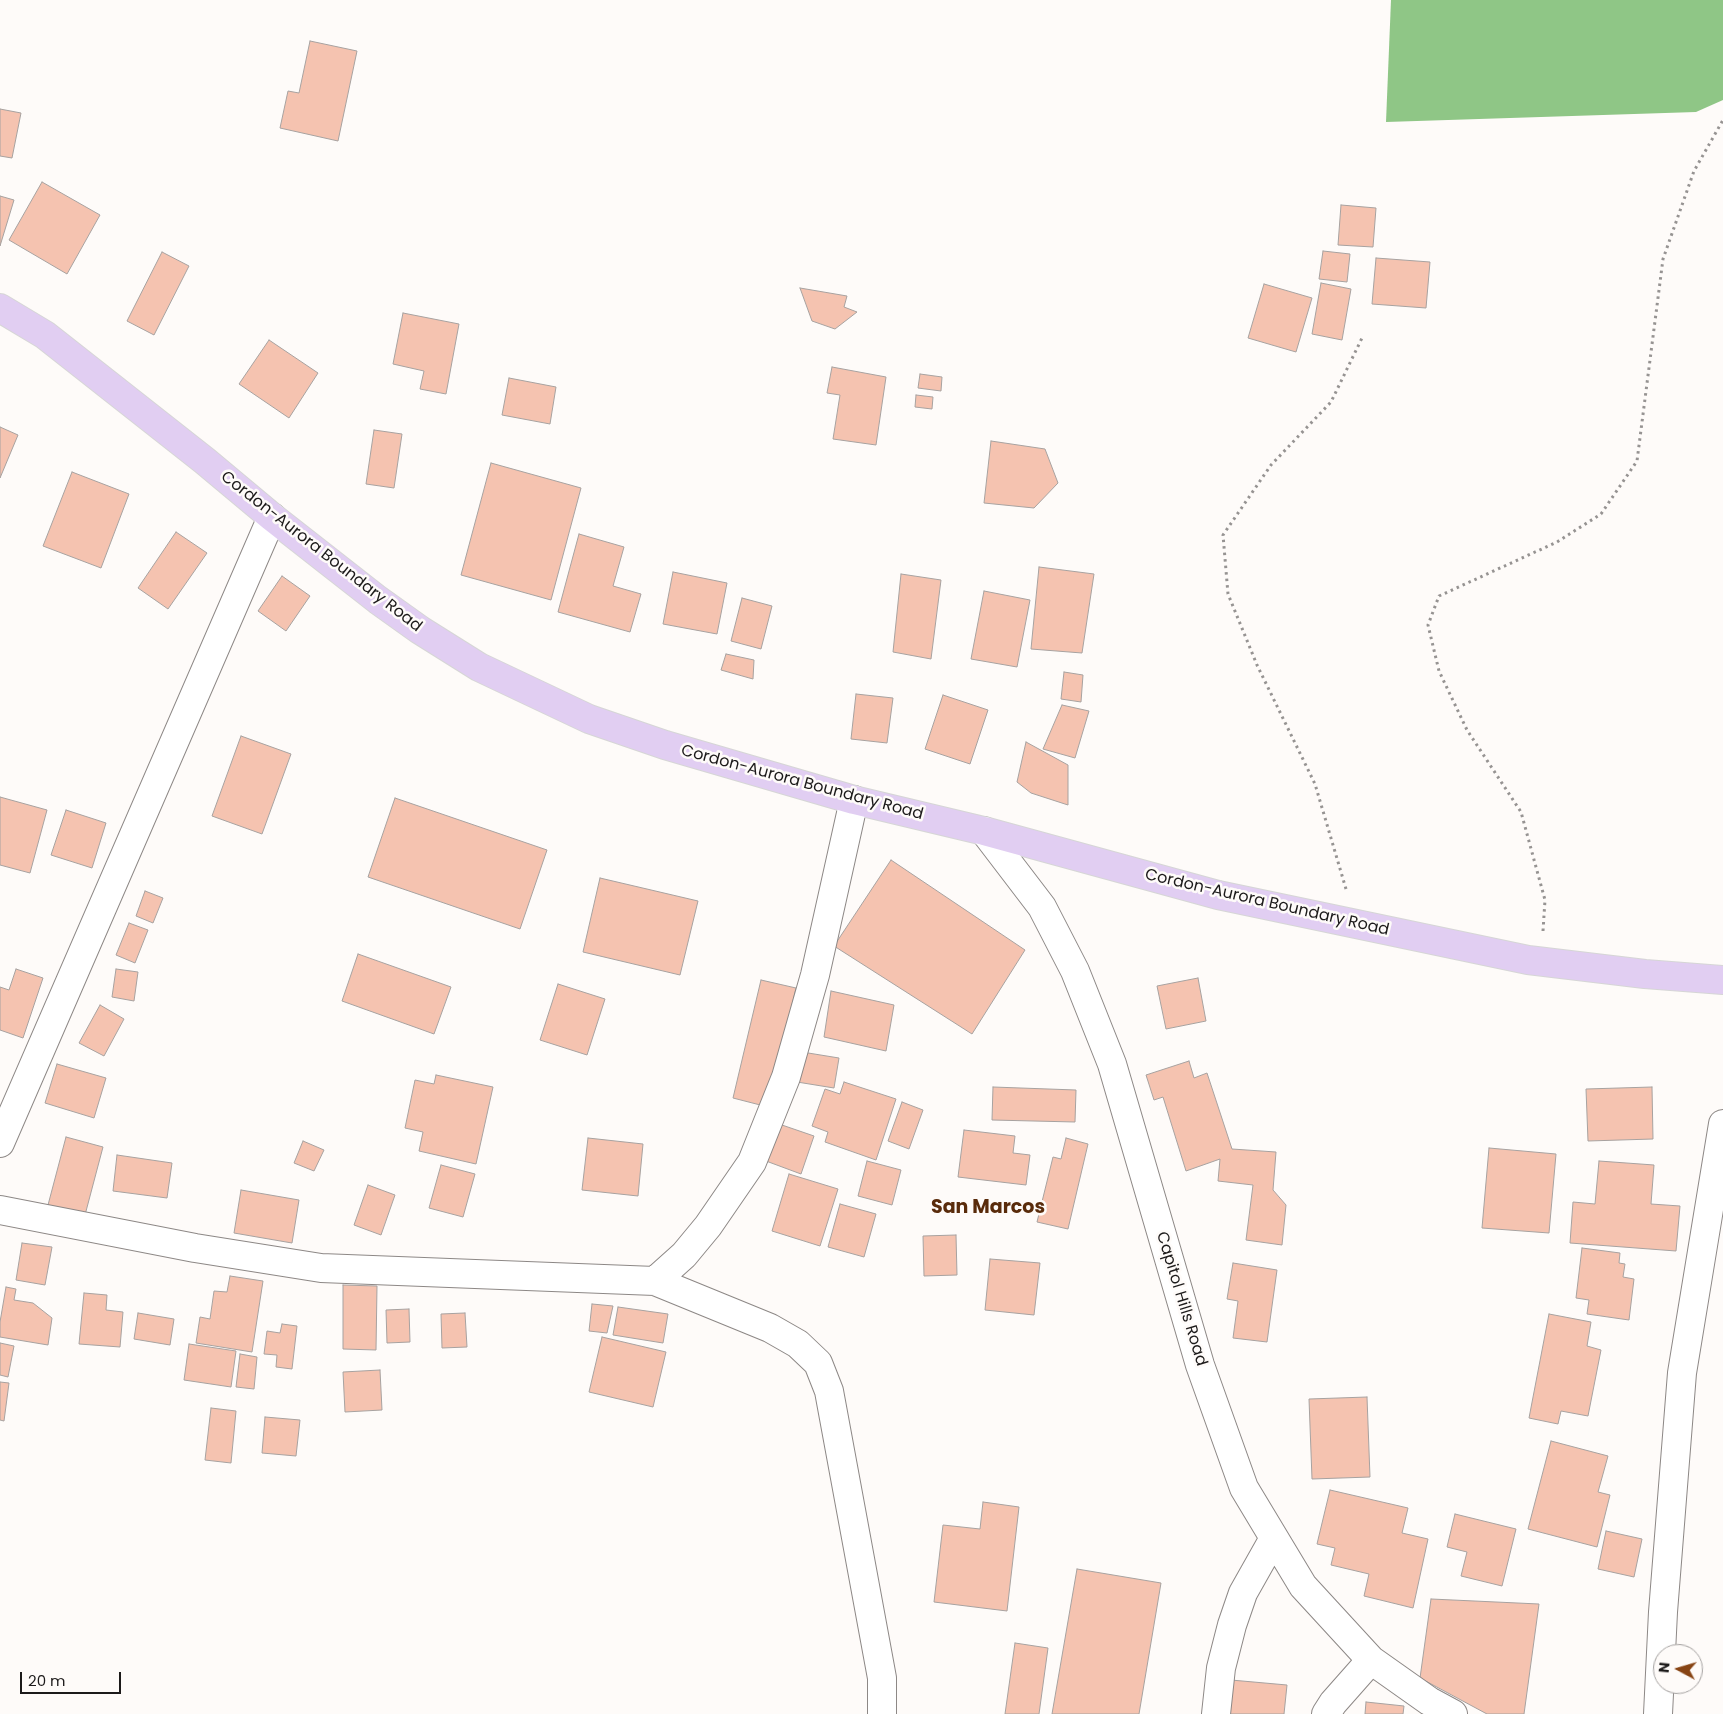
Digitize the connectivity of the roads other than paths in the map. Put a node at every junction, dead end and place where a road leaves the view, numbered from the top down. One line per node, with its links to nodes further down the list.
1 (0, 308): 2 (main road, Cordon-Aurora Boundary Road)
2 (272, 517): 3 (main road, Cordon-Aurora Boundary Road); 7 (street)
3 (854, 800): 4 (main road, Cordon-Aurora Boundary Road); 9 (street)
4 (984, 831): 5 (main road, Cordon-Aurora Boundary Road); 10 (street, Capitol Hills Road)
5 (1723, 980)
6 (1723, 1124): 16 (street)
7 (0, 1143)
8 (0, 1210): 9 (street)
9 (655, 1281): 12 (street)
10 (1274, 1538): 11 (street, Capitol Hills Road); 13 (street)
11 (1371, 1660): 14 (street); 15 (street, Capitol Hills Road)
12 (882, 1714)
13 (1216, 1714)
14 (1326, 1714)
15 (1454, 1714)
16 (1658, 1714)

